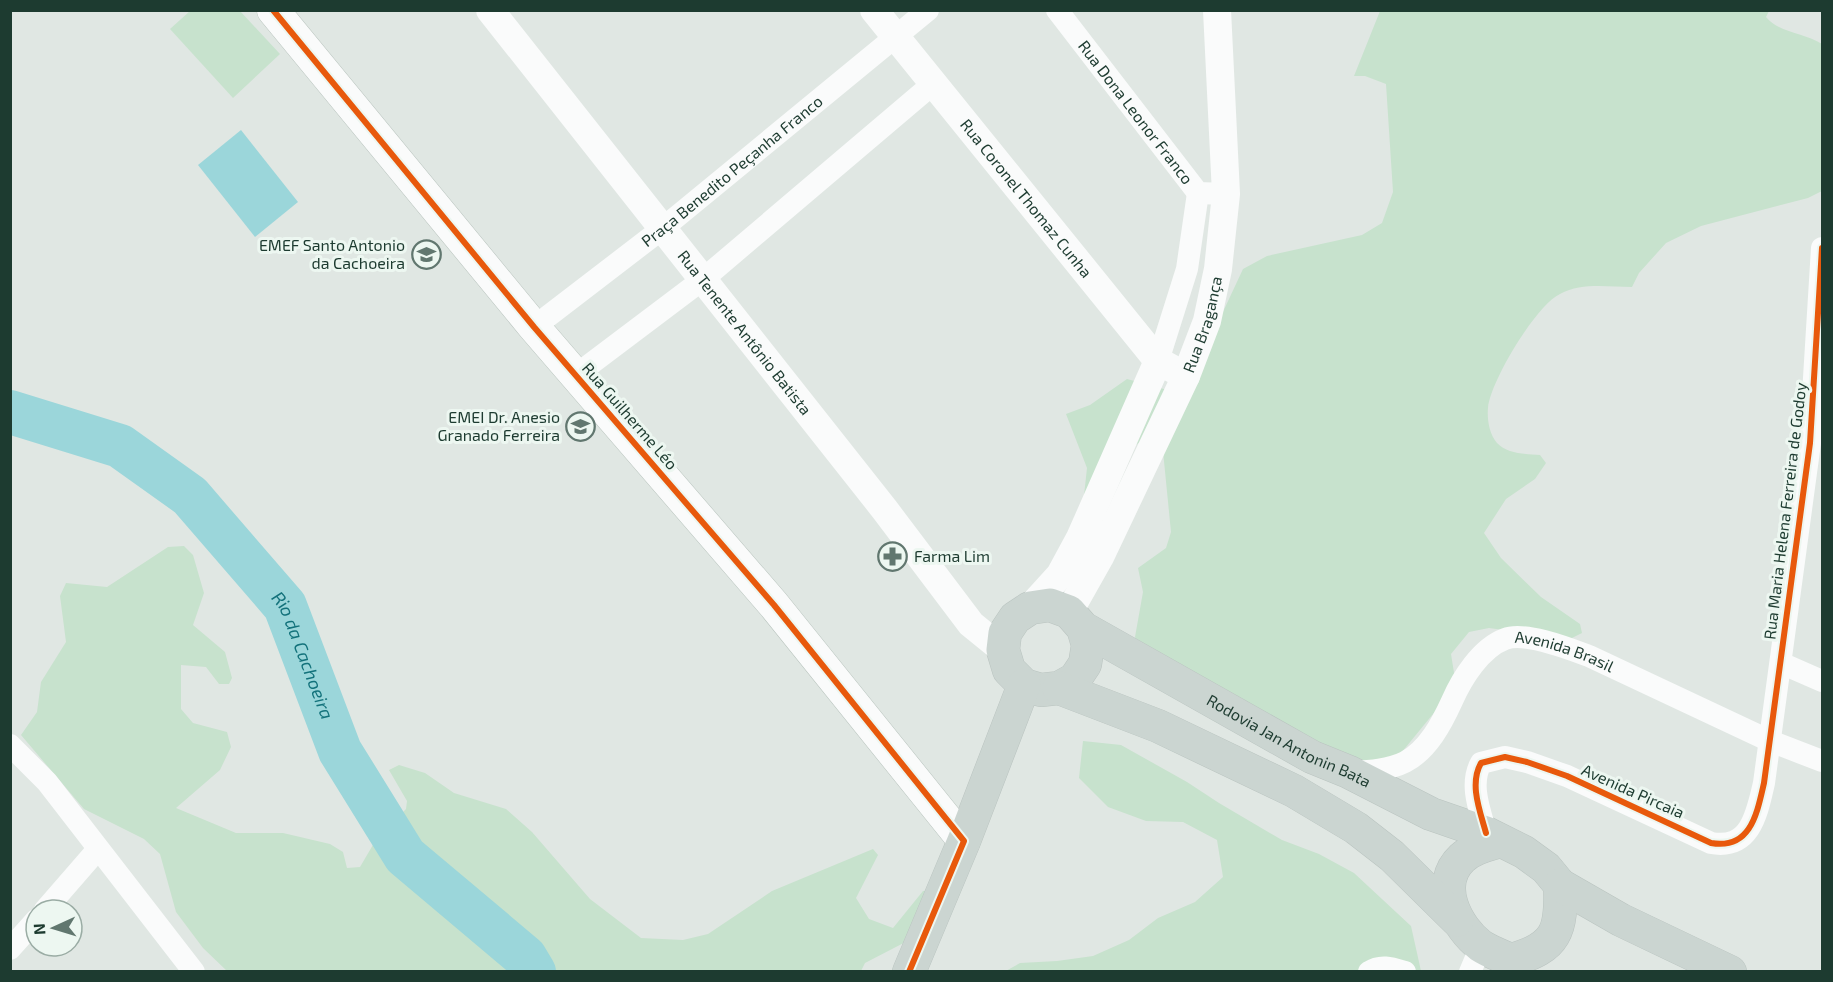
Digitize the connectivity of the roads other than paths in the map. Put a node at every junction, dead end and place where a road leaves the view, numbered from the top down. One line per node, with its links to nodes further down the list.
1 (273, 10): 13 (main road, Rua Guilherme Léo)
2 (490, 10): 10 (street, Rua Tenente Antônio Batista)
3 (874, 10): 7 (street, Rua Coronel Thomaz Cunha)
4 (928, 10): 7 (street, Praça Benedito Peçanha Franco)
5 (1057, 10): 9 (street, Rua Dona Leonor Franco)
6 (1218, 10): 9 (street, Rua Bragança)
7 (894, 37): 8 (street, Rua Coronel Thomaz Cunha); 10 (street, Praça Benedito Peçanha Franco)
8 (934, 83): 12 (street); 14 (street, Rua Coronel Thomaz Cunha)
9 (1212, 194): 14 (street, Rua Bragança); 16 (street, Rua Bragança)
10 (663, 228): 12 (street, Rua Tenente Antônio Batista); 13 (street, Praça Benedito Peçanha Franco)
11 (1822, 248): 17 (street, Rua Maria Helena Ferreira de Godoy)
12 (702, 280): 15 (street); 20 (street, Rua Tenente Antônio Batista)
13 (534, 327): 15 (main road, Rua Guilherme Léo)
14 (1158, 361): 16 (street, Rua Coronel Thomaz Cunha); 18 (street, Rua Bragança)
15 (576, 375): 30 (main road, Rua Guilherme Léo)
16 (1186, 376): 19 (street, Rua Bragança)
17 (1816, 445): 21 (street, Rua Maria Helena Ferreira de Godoy)
18 (1030, 608): 19 (main road); 20 (main road)
19 (1076, 620): 24 (main road); 28 (main road, Rodovia Jan Antonin Bata)
20 (1003, 650): 23 (main road)
21 (1781, 663): 22 (street); 25 (street, Rua Maria Helena Ferreira de Godoy)
22 (1822, 681)
23 (1024, 685): 24 (main road); 30 (main road)
24 (1059, 688): 34 (main road)
25 (1770, 741): 27 (street, Avenida Brasil); 28 (street, Avenida Brasil); 29 (street, Avenida Pircaia)
26 (10, 745): 31 (street)
27 (1822, 760)
28 (1349, 772): 29 (main road, Rodovia Jan Antonin Bata)
29 (1493, 837): 32 (main road); 34 (main road)
30 (964, 841): 40 (main road)
31 (98, 849): 33 (street); 39 (street)
32 (1560, 885): 38 (main road); 44 (main road)
33 (55, 898)
34 (1459, 922): 37 (main road)
35 (24, 933): 36 (street)
36 (10, 949)
37 (1476, 959): 38 (main road)
38 (1511, 960): 43 (main road)
39 (194, 972)
40 (909, 972)
41 (1369, 972): 42 (street)
42 (1405, 972)
43 (1546, 972)
44 (1730, 972)

